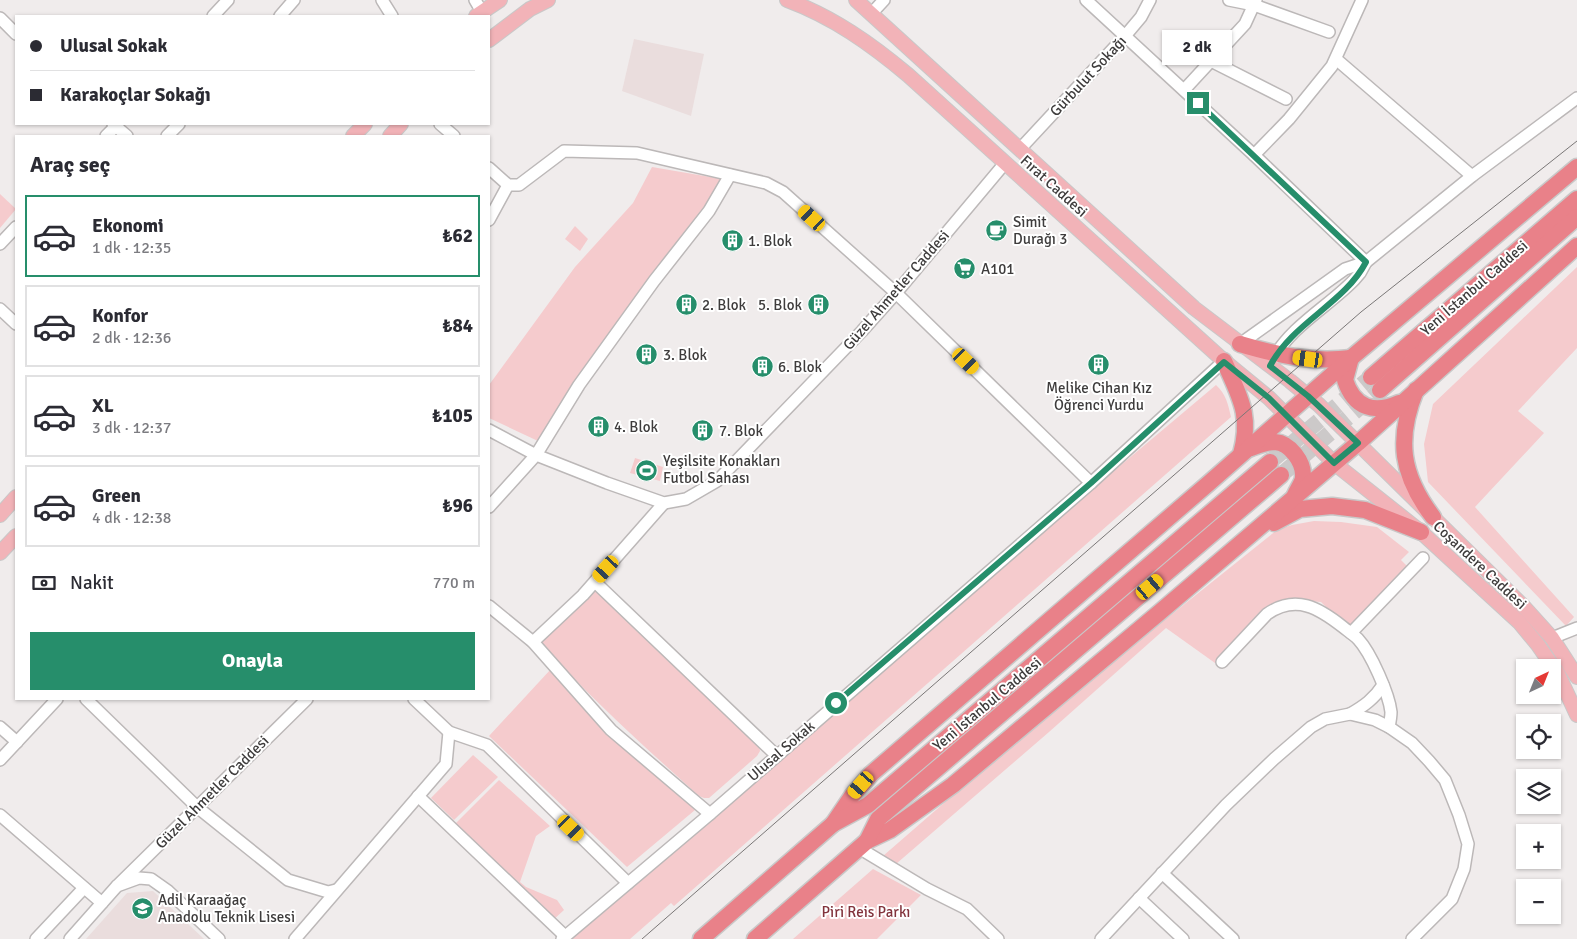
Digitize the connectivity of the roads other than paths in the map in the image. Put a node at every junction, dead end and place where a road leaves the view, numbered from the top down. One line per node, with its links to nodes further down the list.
1 (228, 0): 17 (street)
2 (294, 0): 18 (street)
3 (382, 0): 19 (street)
4 (500, 0): 15 (main road)
5 (548, 0): 24 (main road)
6 (787, 0): 14 (main road, Fırat Caddesi)
7 (856, 0): 16 (main road, Fırat Caddesi)
8 (884, 0): 16 (street)
9 (1086, 0): 23 (street)
10 (1150, 0): 23 (street, Gürbulut Sokağı)
11 (1229, 0): 13 (street)
12 (1362, 0): 25 (street)
13 (1255, 3): 21 (street); 26 (street)
14 (807, 5): 43 (main road, Fırat Caddesi)
15 (478, 9)
16 (872, 14): 41 (main road, Fırat Caddesi)
17 (214, 15)
18 (281, 15)
19 (391, 15)
20 (0, 18): 22 (street)
21 (1329, 32)
22 (15, 33)
23 (1125, 36): 27 (street); 41 (street, Gürbulut Sokağı)
24 (490, 39)
25 (1336, 58): 42 (street); 47 (street)
26 (1211, 61): 27 (street); 29 (street)
27 (1184, 90): 42 (street)
28 (1577, 98): 47 (street)
29 (1286, 99)
30 (116, 125): 35 (street); 36 (street)
31 (178, 125): 37 (street)
32 (364, 125): 38 (main road)
33 (400, 125): 39 (main road)
34 (441, 125): 40 (street)
35 (107, 135)
36 (126, 135)
37 (168, 135)
38 (354, 135)
39 (391, 135)
40 (453, 135)
41 (1020, 149): 59 (main road, Fırat Caddesi)
42 (1254, 155): 55 (street)
43 (1004, 163): 56 (street, Güzel Ahmetler Caddesi); 62 (main road, Fırat Caddesi)
44 (1577, 167): 60 (highway)
45 (490, 169): 48 (street)
46 (730, 175): 48 (street); 56 (street); 70 (street)
47 (1472, 176): 55 (street)
48 (508, 185): 51 (street)
49 (1577, 199): 50 (highway, Yeni İstanbul Caddesi)
50 (1577, 217)
51 (490, 218)
52 (15, 228): 53 (street)
53 (0, 244)
54 (1577, 246): 63 (highway)
55 (1366, 262): 59 (street); 61 (street)
56 (896, 293): 74 (street); 77 (street, Güzel Ahmetler Caddesi)
57 (1, 311): 58 (street)
58 (15, 323)
59 (1240, 344): 61 (highway)
60 (1350, 358): 61 (highway); 64 (highway); 65 (highway)
61 (1273, 360): 64 (main road)
62 (1224, 362): 66 (main road, Fırat Caddesi); 69 (highway); 74 (street, Ulusal Sokak)
63 (1416, 390): 65 (highway); 80 (highway)
64 (1308, 396): 66 (highway); 68 (main road, Coşandere Caddesi)
65 (1403, 402): 68 (highway)
66 (1285, 415): 69 (highway); 72 (main road, Coşandere Caddesi)
67 (490, 431): 70 (street)
68 (1358, 443): 72 (highway); 80 (main road, Coşandere Caddesi)
69 (1243, 452): 76 (highway); 111 (highway)
70 (536, 455): 77 (street); 78 (street)
71 (1270, 462): 111 (highway, Yeni İstanbul Caddesi)
72 (1334, 463): 76 (highway); 81 (main road, Coşandere Caddesi)
73 (1282, 475): 112 (highway, Yeni İstanbul Caddesi)
74 (1091, 483): 105 (street, Ulusal Sokak)
75 (15, 498): 79 (main road)
76 (1292, 499): 82 (highway)
77 (664, 503): 86 (street)
78 (490, 506)
79 (0, 515)
80 (1433, 517): 90 (main road, Coşandere Caddesi)
81 (1421, 532): 82 (highway); 100 (main road, Coşandere Caddesi)
82 (1252, 534): 112 (highway)
83 (15, 537): 84 (main road)
84 (0, 553)
85 (1423, 558): 89 (street)
86 (595, 582): 91 (street); 105 (street)
87 (490, 607): 91 (street)
88 (1577, 628): 90 (street)
89 (1351, 634): 92 (street); 94 (street)
90 (1552, 638): 93 (main road, Coşandere Caddesi)
91 (534, 642): 109 (street)
92 (1222, 662)
93 (1577, 676)
94 (1383, 685): 99 (street); 102 (street)
95 (56, 700): 104 (street)
96 (87, 700): 108 (street)
97 (306, 700): 108 (street, Güzel Ahmetler Caddesi)
98 (415, 700): 103 (street)
99 (1350, 714): 102 (street); 113 (street)
100 (1577, 714)
101 (0, 727): 104 (street)
102 (1390, 727): 131 (street)
103 (449, 732): 107 (street); 114 (street)
104 (16, 742): 106 (street)
105 (776, 755): 109 (street, Ulusal Sokak)
106 (0, 760)
107 (418, 796): 117 (street); 120 (street)
108 (197, 807): 115 (street, Güzel Ahmetler Caddesi); 117 (street)
109 (710, 814): 114 (street, Ulusal Sokak)
110 (0, 815): 116 (street)
111 (833, 824): 125 (highway, Yeni İstanbul Caddesi)
112 (863, 845): 126 (highway, Yeni İstanbul Caddesi); 127 (street)
113 (1162, 873): 118 (street); 130 (street)
114 (628, 883): 120 (street, Ulusal Sokak)
115 (117, 886): 119 (street, Güzel Ahmetler Caddesi); 123 (street)
116 (84, 888): 119 (street); 121 (street)
117 (336, 890): 124 (street)
118 (1139, 898): 128 (street); 129 (street)
119 (102, 903): 122 (street, Güzel Ahmetler Caddesi)
120 (564, 938)
121 (36, 939)
122 (70, 939)
123 (219, 939)
124 (294, 939)
125 (701, 939)
126 (755, 939)
127 (998, 939)
128 (1101, 939)
129 (1184, 939)
130 (1233, 939)
131 (1412, 939)

